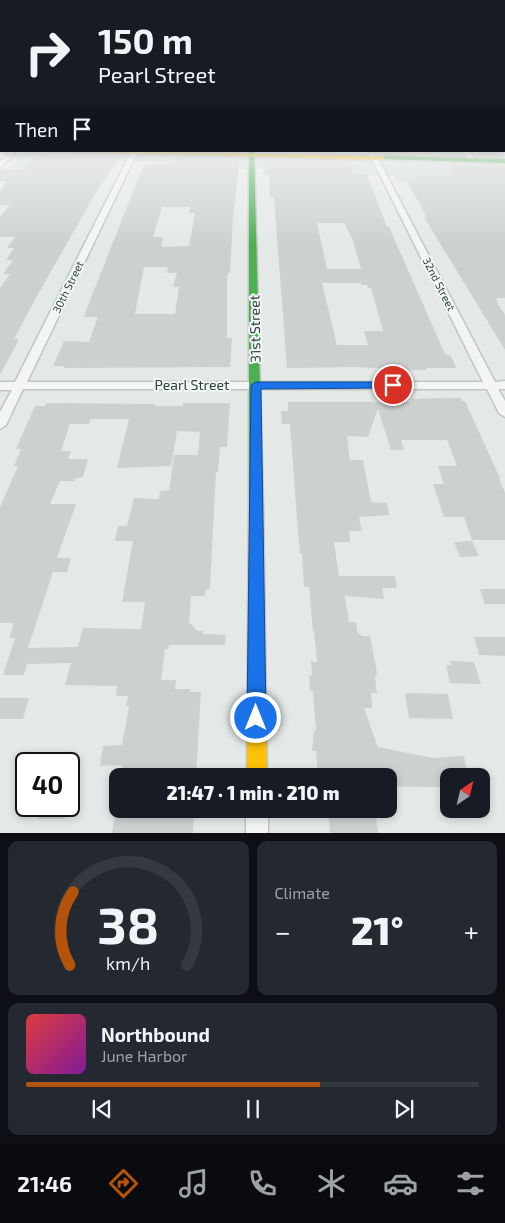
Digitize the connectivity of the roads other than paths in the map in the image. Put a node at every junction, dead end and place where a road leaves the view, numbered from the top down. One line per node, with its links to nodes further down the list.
1 (127, 167): 8 (street, 30th Street)
2 (252, 167): 4 (street, 31st Street)
3 (379, 167): 5 (street, 32nd Street)
4 (256, 385): 5 (street, Pearl Street); 8 (street, Pearl Street); 11 (street, 31st Street)
5 (491, 385): 6 (street, Pearl Street); 9 (street, 32nd Street)
6 (505, 385)
7 (0, 386): 8 (street, Pearl Street)
8 (20, 386): 10 (street, 30th Street)
9 (505, 413)
10 (0, 425)
11 (257, 768)
12 (257, 818): 13 (street)
13 (257, 833)

